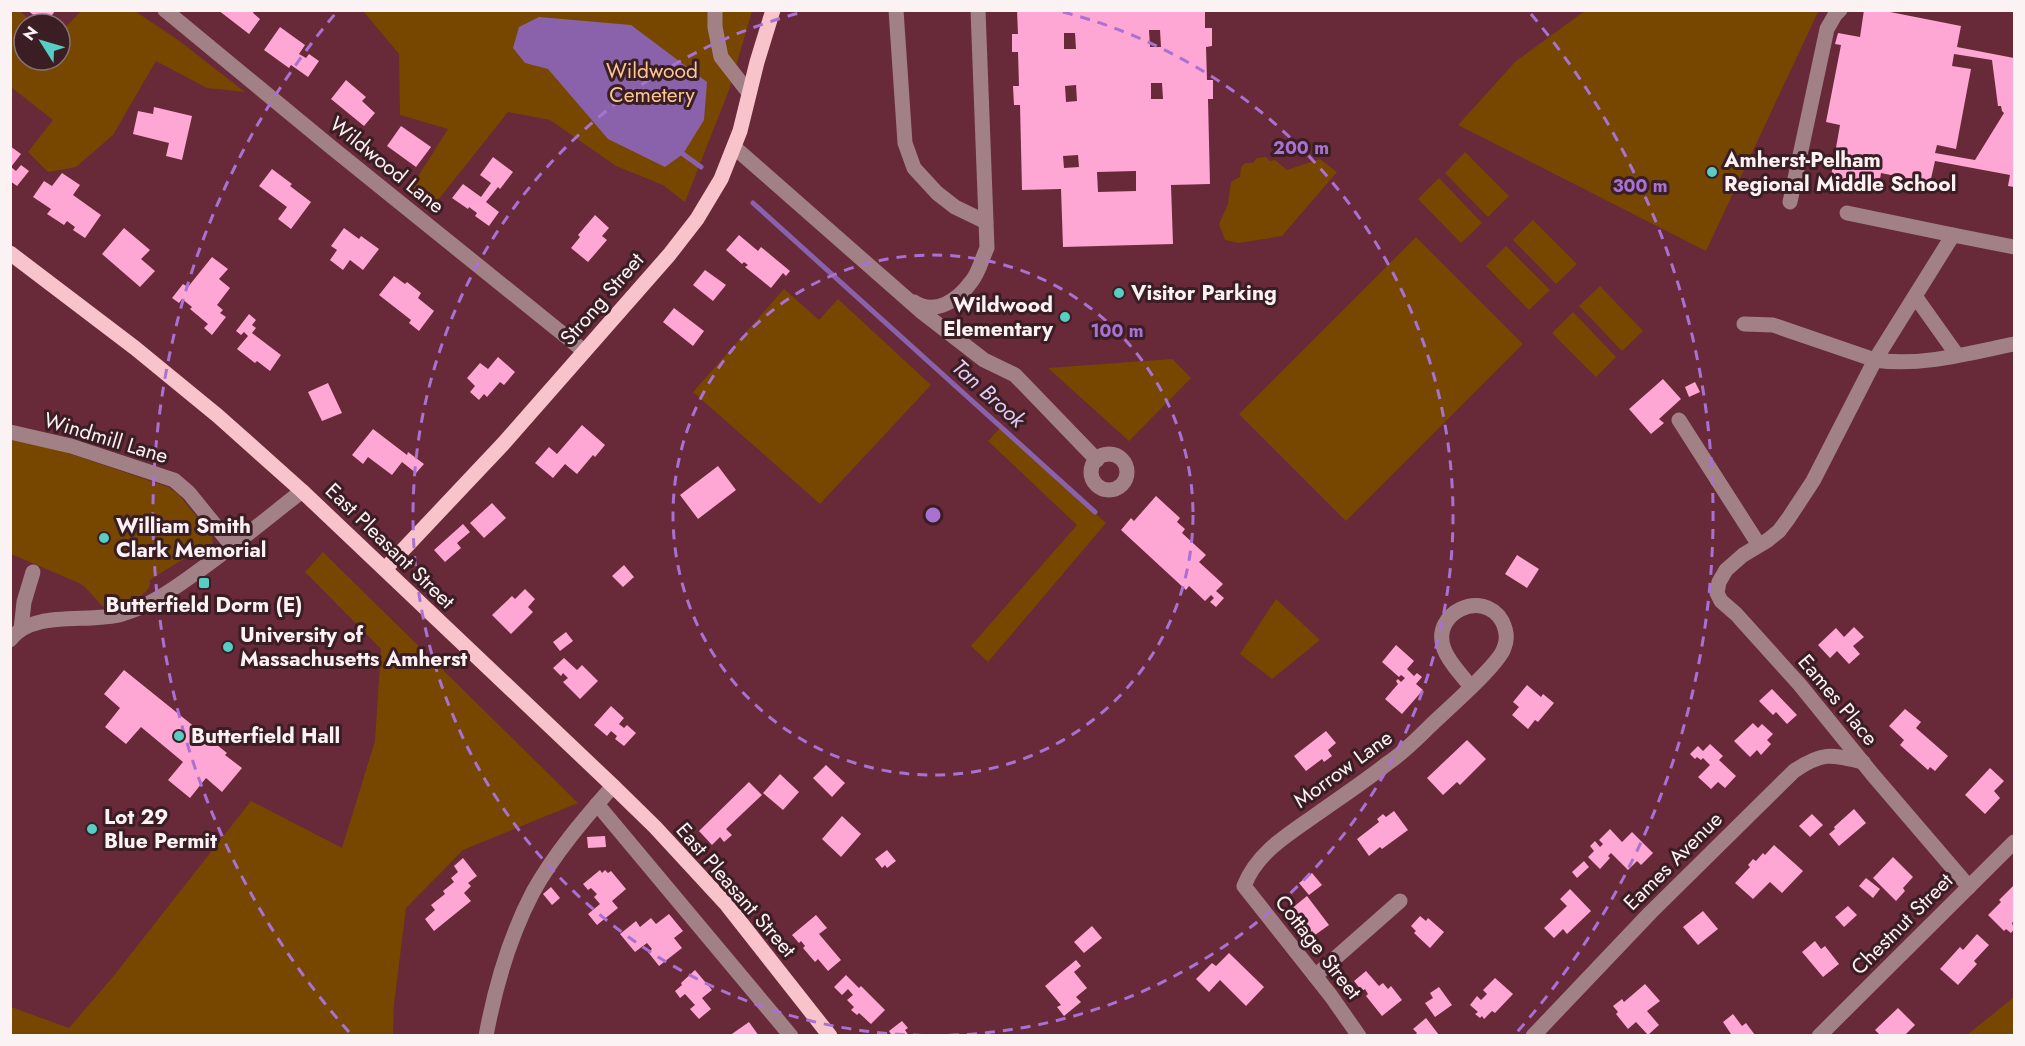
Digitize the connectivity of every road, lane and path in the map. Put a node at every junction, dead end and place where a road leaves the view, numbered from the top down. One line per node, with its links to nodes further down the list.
1 (165, 10): 19 (street, Wildwood Lane)
2 (715, 10): 7 (street)
3 (774, 10): 7 (main road, Strong Street)
4 (897, 10): 11 (street)
5 (978, 10): 11 (street)
6 (1840, 10): 9 (street)
7 (749, 93): 8 (main road, Strong Street)
8 (734, 147): 16 (street); 19 (main road, Strong Street)
9 (1790, 202)
10 (1847, 213): 12 (street)
11 (986, 222): 16 (street)
12 (1953, 235): 13 (street); 15 (street)
13 (2014, 247)
14 (10, 254): 25 (main road, East Pleasant Street)
15 (1915, 296): 20 (street); 21 (street)
16 (909, 299): 24 (street)
17 (1744, 324): 21 (street)
18 (2014, 344): 20 (street)
19 (584, 351): 28 (main road, Strong Street)
20 (1957, 355): 21 (street)
21 (1875, 360): 26 (street)
22 (1679, 420): 26 (street)
23 (10, 432): 27 (street, Windmill Lane)
24 (1097, 460)
25 (302, 490): 27 (street); 28 (main road, East Pleasant Street)
26 (1759, 545): 32 (street, Eames Place)
27 (232, 546): 30 (street)
28 (385, 569): 33 (main road, East Pleasant Street)
29 (33, 572): 30 (street)
30 (16, 634)
31 (1470, 686): 31 (street, Morrow Lane); 36 (street, Morrow Lane)
32 (1863, 762): 37 (street, Eames Place); 44 (street, Eames Avenue)
33 (613, 786): 34 (street); 42 (main road, East Pleasant Street)
34 (597, 804): 40 (street); 41 (street)
35 (2014, 842): 37 (street, Chestnut Street)
36 (1244, 886): 39 (street, Cottage Street)
37 (1969, 887): 45 (street, Chestnut Street)
38 (1400, 901): 39 (street)
39 (1314, 976): 43 (street, Cottage Street)
40 (486, 1035)
41 (791, 1035)
42 (830, 1035)
43 (1359, 1035)
44 (1533, 1035)
45 (1819, 1035)

